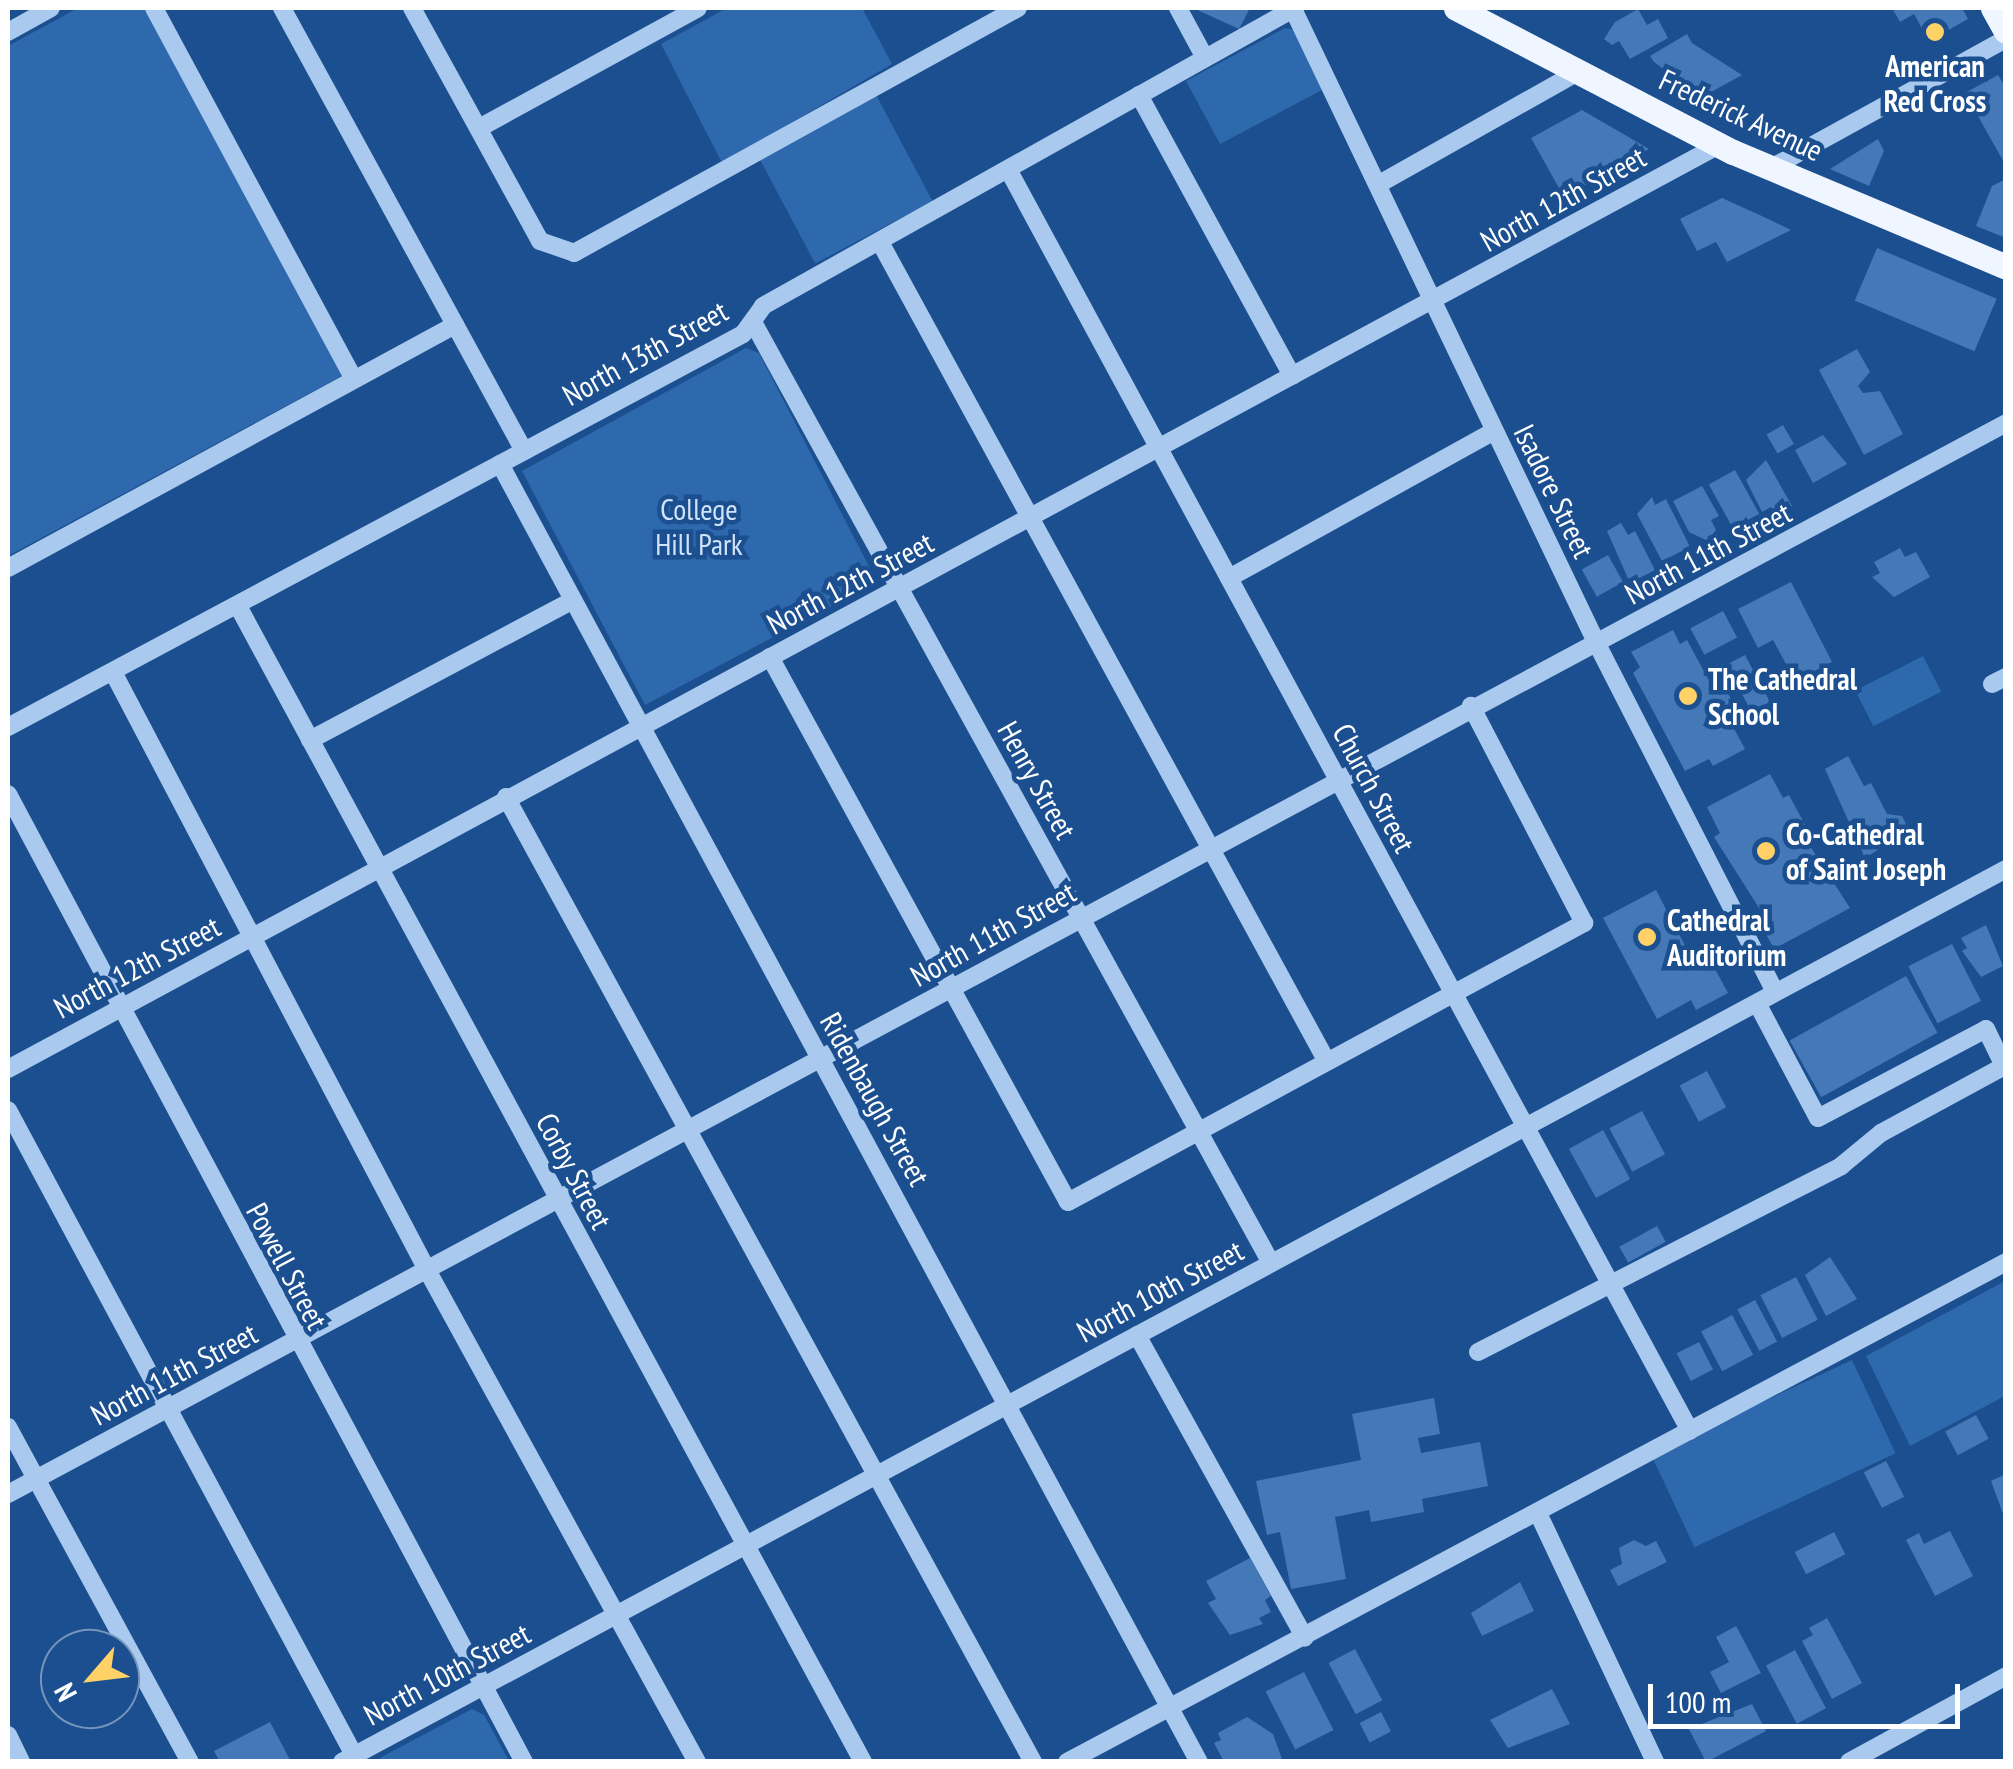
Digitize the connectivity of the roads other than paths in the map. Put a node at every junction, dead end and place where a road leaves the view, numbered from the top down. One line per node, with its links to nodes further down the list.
1 (51, 8): 12 (street)
2 (154, 8): 28 (street)
3 (282, 8): 26 (street)
4 (412, 8): 17 (street)
5 (698, 8): 17 (street)
6 (1018, 8): 17 (street)
7 (1178, 8): 14 (street)
8 (1294, 8): 14 (street, North 13th Street); 21 (street, Isadore Street)
9 (1456, 8): 15 (main road, Frederick Avenue)
10 (1993, 8): 11 (main road)
11 (2006, 31)
12 (8, 32)
13 (2006, 39): 19 (street)
14 (1205, 58): 16 (street, North 13th Street)
15 (1578, 72): 18 (main road, Frederick Avenue); 21 (street)
16 (1139, 94): 20 (street, North 13th Street); 27 (street)
17 (481, 127)
18 (1719, 145): 19 (main road, Frederick Avenue); 24 (street, North 12th Street)
19 (1770, 168): 23 (main road, Frederick Avenue)
20 (1009, 171): 22 (street, North 13th Street); 31 (street, Church Street)
21 (1379, 184): 24 (street, Isadore Street)
22 (880, 242): 25 (street, North 13th Street); 34 (street)
23 (2006, 267)
24 (1435, 300): 27 (street, North 12th Street); 30 (street, Isadore Street)
25 (754, 324): 32 (street, North 13th Street); 37 (street, Henry Street)
26 (455, 325): 28 (street); 32 (street)
27 (1292, 376): 31 (street, North 12th Street)
28 (353, 378): 35 (street)
29 (2006, 423): 40 (street, North 11th Street)
30 (1494, 430): 36 (street); 40 (street, Isadore Street)
31 (1159, 448): 34 (street, North 12th Street); 36 (street, Church Street)
32 (524, 451): 33 (street, North 13th Street)
33 (500, 464): 38 (street, Ridenbaugh Street); 39 (street, North 13th Street)
34 (1032, 516): 37 (street, North 12th Street); 50 (street)
35 (8, 568)
36 (1229, 578): 47 (street, Church Street)
37 (900, 588): 41 (street, North 12th Street); 53 (street, Henry Street)
38 (572, 600): 44 (street, Ridenbaugh Street); 46 (street)
39 (238, 606): 42 (street, North 13th Street); 46 (street, Corby Street)
40 (1596, 644): 43 (street, North 11th Street); 56 (street, Isadore Street)
41 (770, 657): 44 (street, North 12th Street); 55 (street)
42 (113, 672): 45 (street, North 13th Street); 54 (street)
43 (1472, 706): 47 (street, North 11th Street); 57 (street)
44 (641, 726): 49 (street, North 12th Street); 60 (street, Ridenbaugh Street)
45 (8, 727)
46 (310, 740): 51 (street, Corby Street)
47 (1338, 779): 50 (street, North 11th Street); 57 (street, Church Street)
48 (8, 794): 59 (street, Powell Street)
49 (506, 797): 51 (street, North 12th Street); 66 (street)
50 (1211, 846): 53 (street, North 11th Street); 61 (street)
51 (379, 868): 54 (street, North 12th Street); 68 (street, Corby Street)
52 (2006, 869): 56 (street, North 10th Street)
53 (1081, 918): 55 (street, North 11th Street); 67 (street, Henry Street)
54 (252, 936): 59 (street, North 12th Street); 71 (street)
55 (950, 990): 60 (street, North 11th Street); 67 (street)
56 (1775, 992): 58 (street, North 10th Street)
57 (1453, 993): 61 (street); 65 (street, Church Street)
58 (1756, 1003): 62 (street); 65 (street, North 10th Street)
59 (120, 1008): 63 (street, North 12th Street); 74 (street, Powell Street)
60 (822, 1060): 66 (street, North 11th Street); 76 (street, Ridenbaugh Street)
61 (1326, 1060): 67 (street)
62 (2005, 1066): 72 (street)
63 (8, 1069)
64 (8, 1110): 77 (street)
65 (1525, 1125): 70 (street, North 10th Street); 72 (street, Church Street)
66 (690, 1130): 68 (street, North 11th Street); 80 (street)
67 (1198, 1130): 70 (street, Henry Street)
68 (558, 1198): 71 (street, North 11th Street); 84 (street, Corby Street)
69 (2006, 1262): 79 (street)
70 (1271, 1263): 73 (street, North 10th Street)
71 (426, 1268): 74 (street, North 11th Street); 85 (street)
72 (1610, 1282): 75 (street); 79 (street, Church Street)
73 (1136, 1335): 76 (street, North 10th Street); 86 (street)
74 (295, 1340): 77 (street, North 11th Street); 88 (street, Powell Street)
75 (1478, 1352)
76 (1010, 1403): 80 (street, North 10th Street); 89 (street, Ridenbaugh Street)
77 (168, 1410): 81 (street, North 11th Street); 91 (street)
78 (8, 1427): 81 (street)
79 (1690, 1431): 83 (street)
80 (877, 1475): 84 (street, North 10th Street); 97 (street)
81 (36, 1479): 82 (street, North 11th Street); 93 (street)
82 (8, 1494)
83 (1538, 1512): 86 (street); 100 (street)
84 (746, 1546): 85 (street, North 10th Street); 96 (street, Corby Street)
85 (615, 1615): 88 (street, North 10th Street); 95 (street)
86 (1305, 1638): 89 (street)
87 (2006, 1676): 101 (street)
88 (483, 1687): 91 (street, North 10th Street); 94 (street, Powell Street)
89 (1170, 1708): 98 (street); 99 (street, Ridenbaugh Street)
90 (8, 1735): 92 (street)
91 (348, 1758)
92 (22, 1762)
93 (190, 1762)
94 (524, 1762)
95 (696, 1762)
96 (863, 1762)
97 (1033, 1762)
98 (1066, 1762)
99 (1199, 1762)
100 (1655, 1762)
101 (1849, 1762)

